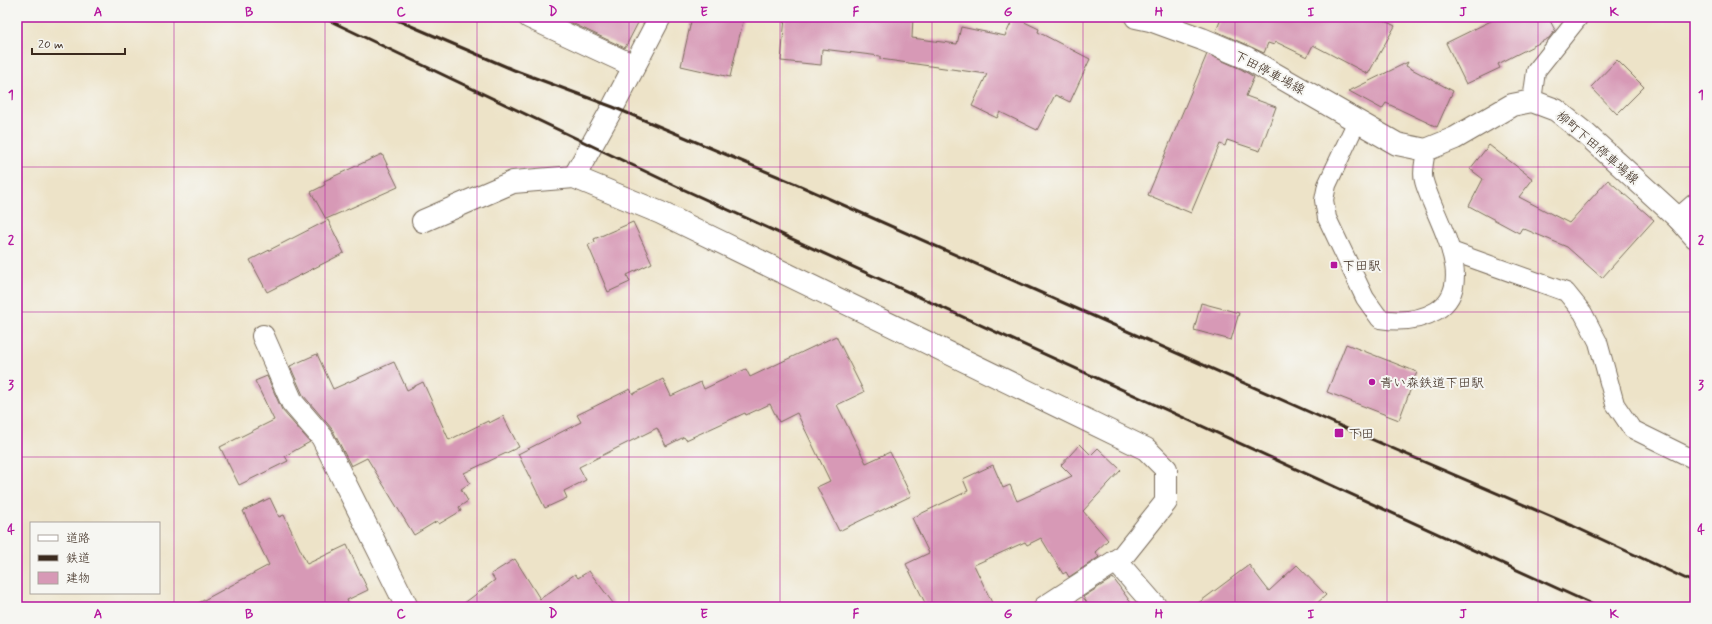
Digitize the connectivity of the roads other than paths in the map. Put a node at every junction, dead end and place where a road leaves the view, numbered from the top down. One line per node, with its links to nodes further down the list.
1 (529, 17): 5 (street)
2 (660, 17): 5 (street)
3 (1136, 17): 7 (street, 下田停車場線)
4 (1579, 17): 6 (lane)
5 (634, 66): 9 (street)
6 (1532, 101): 8 (street, 柳町下田停車場線); 11 (street, 柳町下田停車場線)
7 (1356, 120): 8 (street, 下田停車場線); 14 (lane)
8 (1426, 150): 14 (lane)
9 (574, 177): 12 (street); 17 (street)
10 (1695, 205): 11 (street)
11 (1679, 219): 13 (street, 柳町下田停車場線)
12 (423, 222)
13 (1695, 237)
14 (1451, 251): 16 (lane)
15 (263, 336): 18 (street)
16 (1695, 460)
17 (1116, 561): 19 (street); 20 (street)
18 (407, 607)
19 (1045, 607)
20 (1156, 607)

